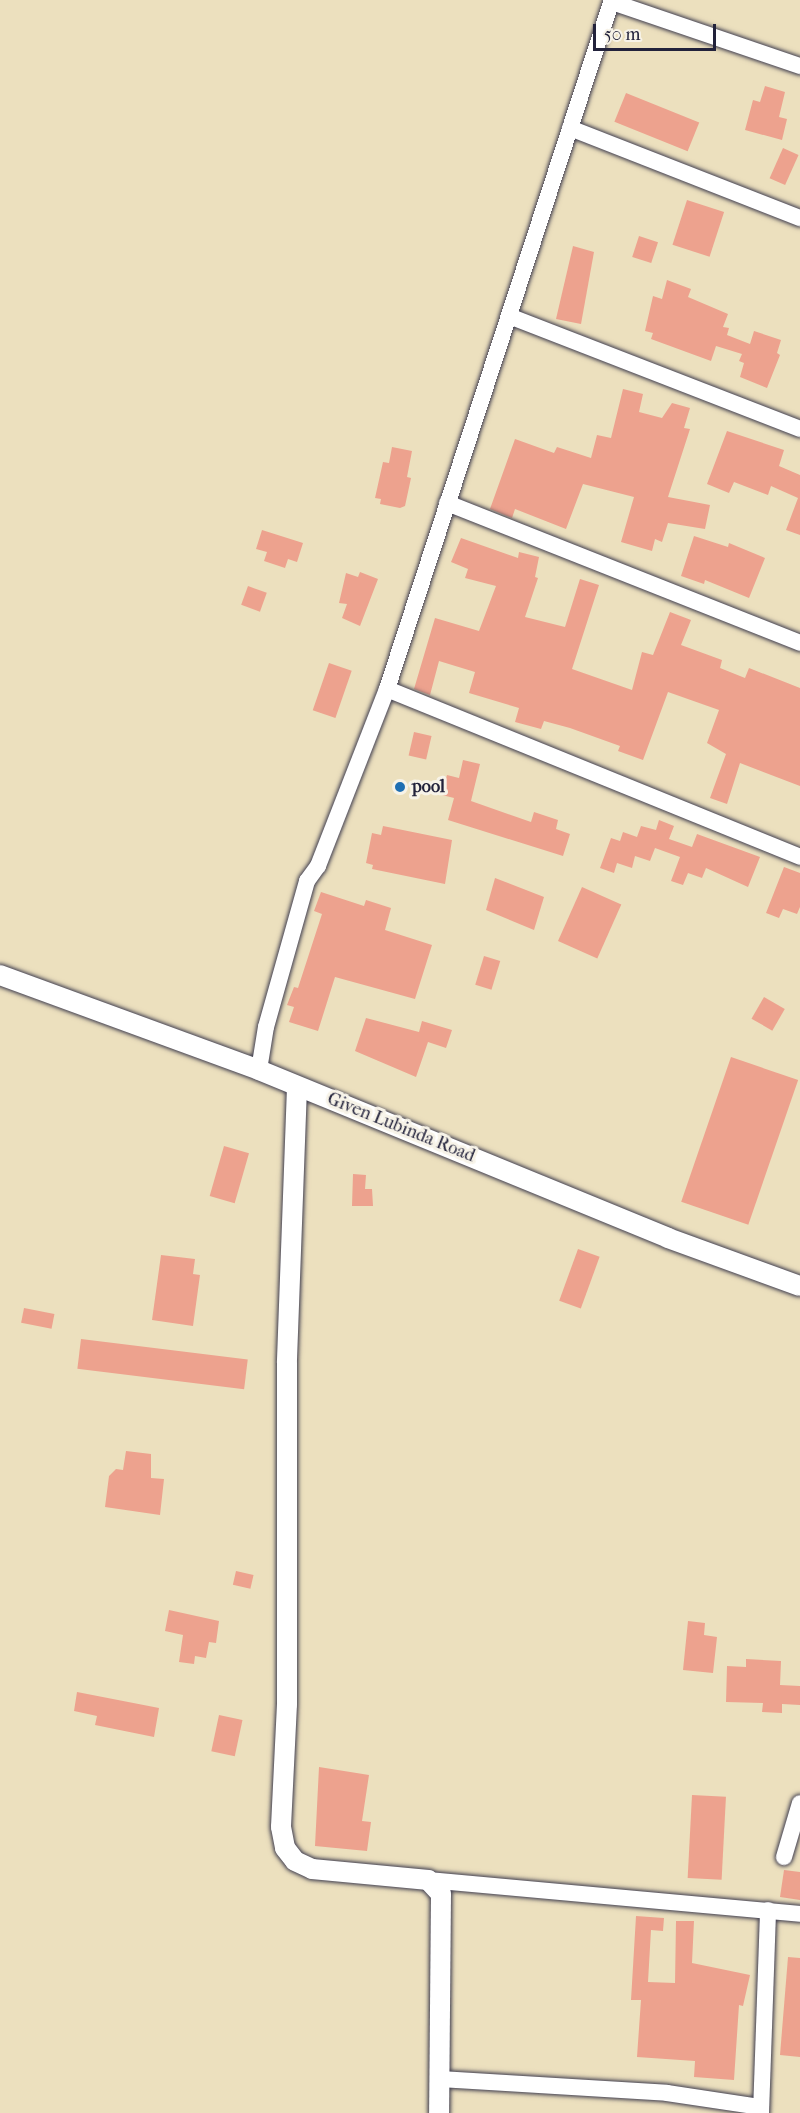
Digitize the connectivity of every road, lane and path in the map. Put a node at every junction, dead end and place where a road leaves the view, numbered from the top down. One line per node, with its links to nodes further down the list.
1 (612, 1): 2 (street); 3 (street)
2 (800, 66)
3 (570, 128): 4 (street); 5 (street)
4 (800, 218)
5 (509, 316): 6 (street); 7 (street)
6 (800, 429)
7 (447, 503): 8 (street); 9 (street)
8 (800, 643)
9 (387, 689): 10 (street); 12 (street)
10 (800, 856)
11 (0, 975): 12 (street, Given Lubinda Road)
12 (259, 1070): 13 (street, Given Lubinda Road)
13 (297, 1086): 14 (street, Given Lubinda Road); 17 (street)
14 (800, 1286)
15 (800, 1803): 16 (street)
16 (784, 1857)
17 (441, 1886): 18 (street); 20 (street)
18 (768, 1910): 19 (street); 21 (street)
19 (800, 1914)
20 (440, 2079): 21 (street); 22 (street)
21 (761, 2110)
22 (439, 2113)

